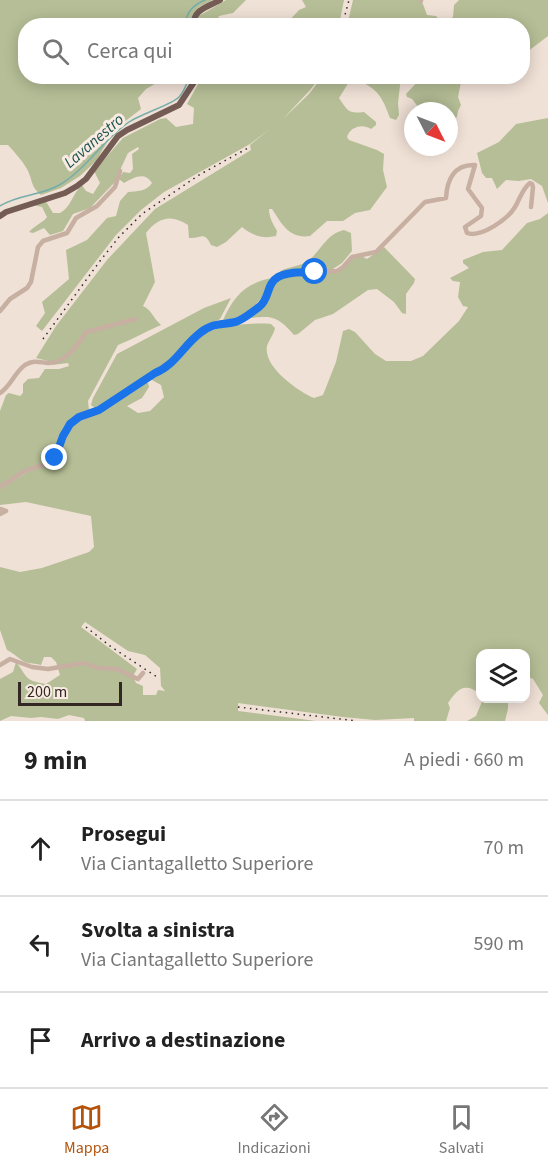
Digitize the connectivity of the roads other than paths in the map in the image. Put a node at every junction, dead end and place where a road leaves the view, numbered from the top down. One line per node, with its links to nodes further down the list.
1 (220, 0): 2 (main road)
2 (195, 18)
3 (193, 84): 6 (main road)
4 (120, 171): 7 (street)
5 (531, 207): 9 (street)
6 (0, 216)
7 (0, 311)
8 (136, 318): 11 (street)
9 (236, 321): 10 (street); 12 (street)
10 (245, 322)
11 (0, 393)
12 (0, 487)
13 (0, 509): 14 (street)
14 (0, 514)
15 (0, 665): 16 (street)
16 (143, 673)

